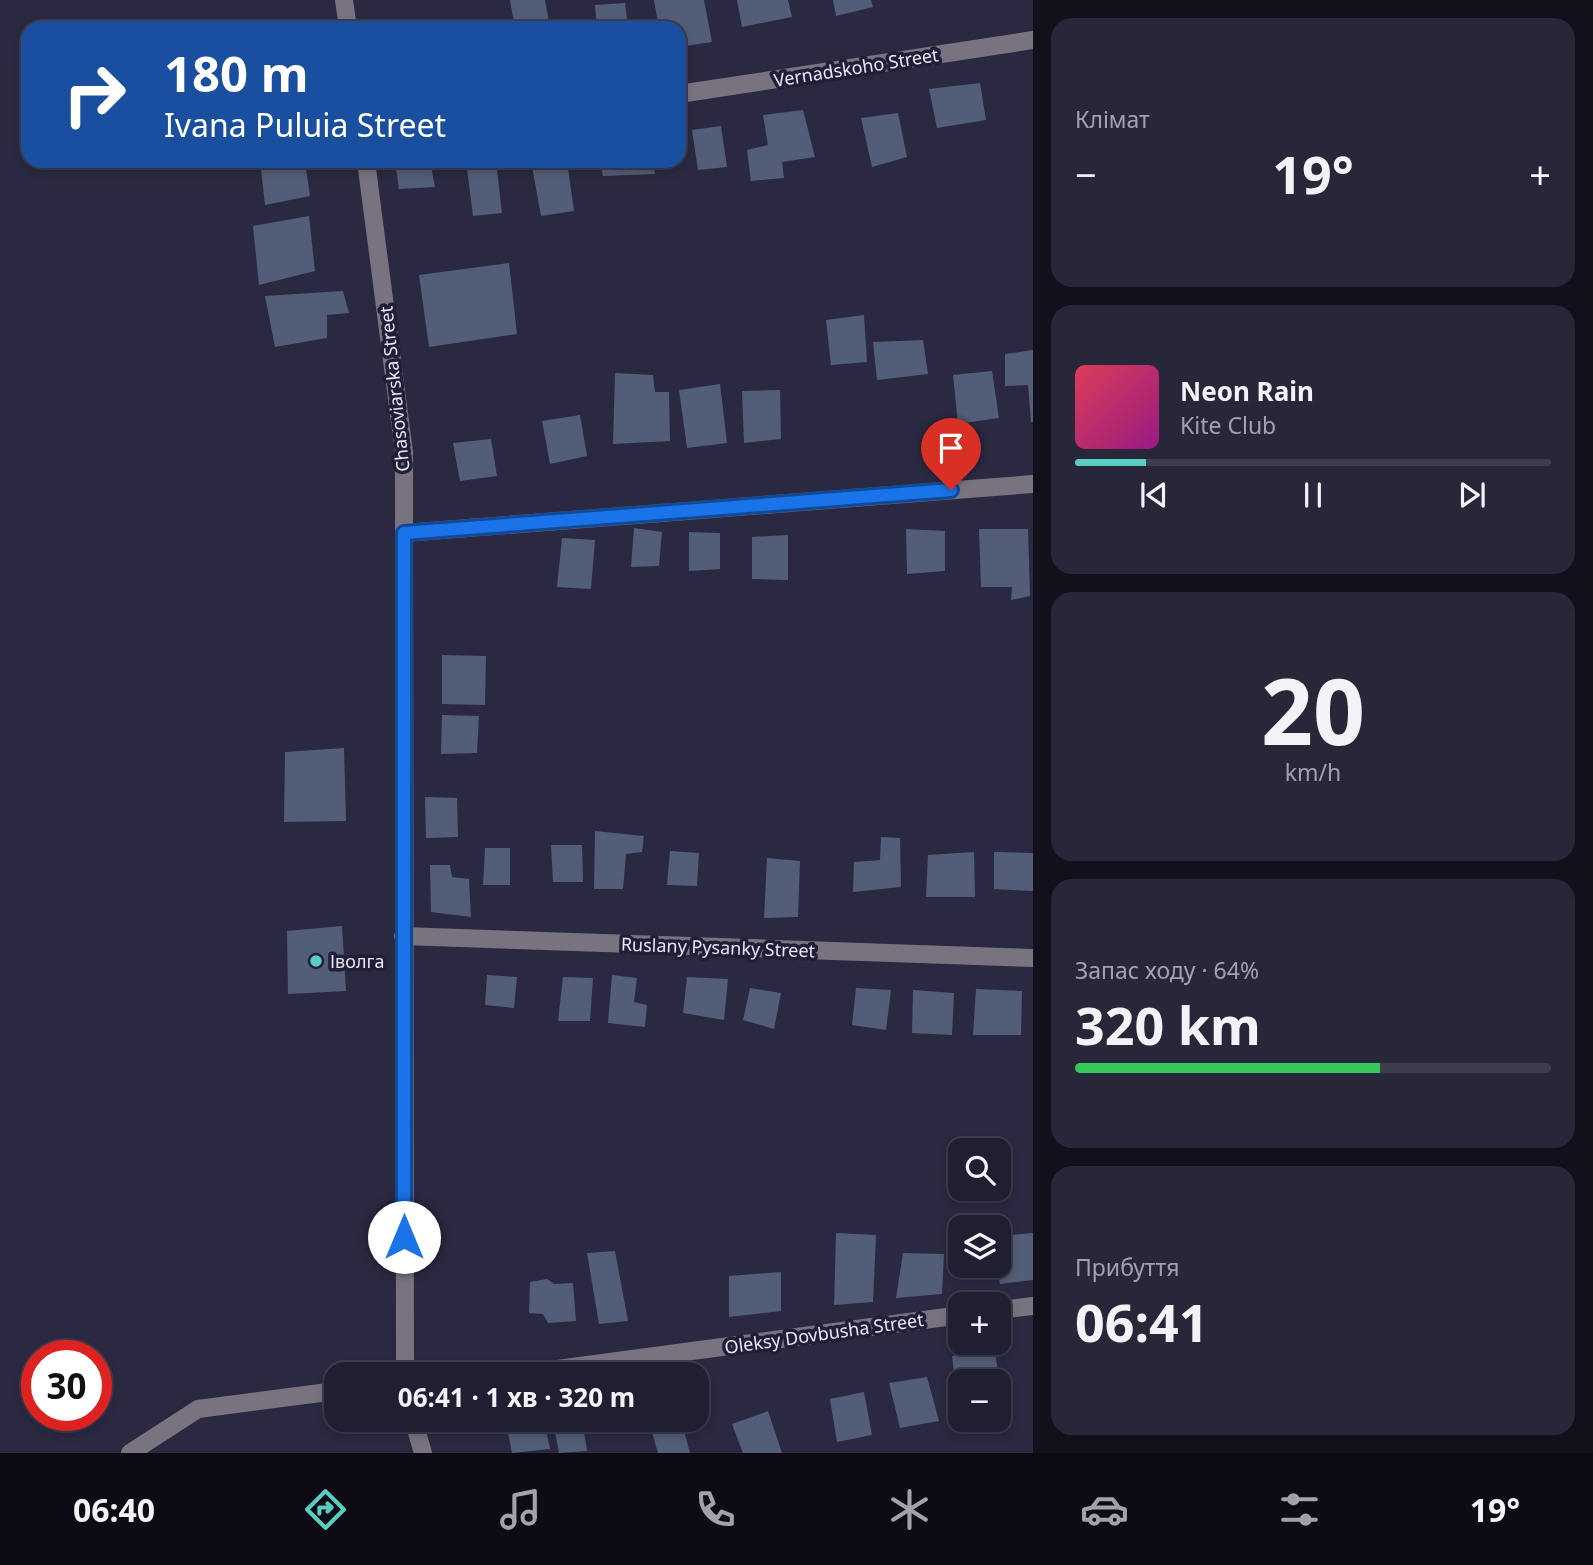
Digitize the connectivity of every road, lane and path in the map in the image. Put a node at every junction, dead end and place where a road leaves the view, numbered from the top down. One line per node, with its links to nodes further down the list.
1 (345, 0): 2 (street)
2 (347, 21)
3 (1033, 40): 4 (street, Vernadskoho Street)
4 (686, 92)
5 (367, 168): 7 (street, Chasoviarska Street)
6 (1033, 484): 7 (street)
7 (404, 533): 8 (street, Chasoviarska Street)
8 (403, 936): 9 (street, Ruslany Pysanky Street); 13 (street, Chasoviarska Street)
9 (1033, 958)
10 (1033, 1306): 11 (street)
11 (1011, 1309)
12 (948, 1317): 14 (street, Oleksy Dovbusha Street)
13 (405, 1362)
14 (610, 1362)
15 (324, 1393): 17 (street)
16 (416, 1432): 18 (street)
17 (130, 1453)
18 (422, 1453)

